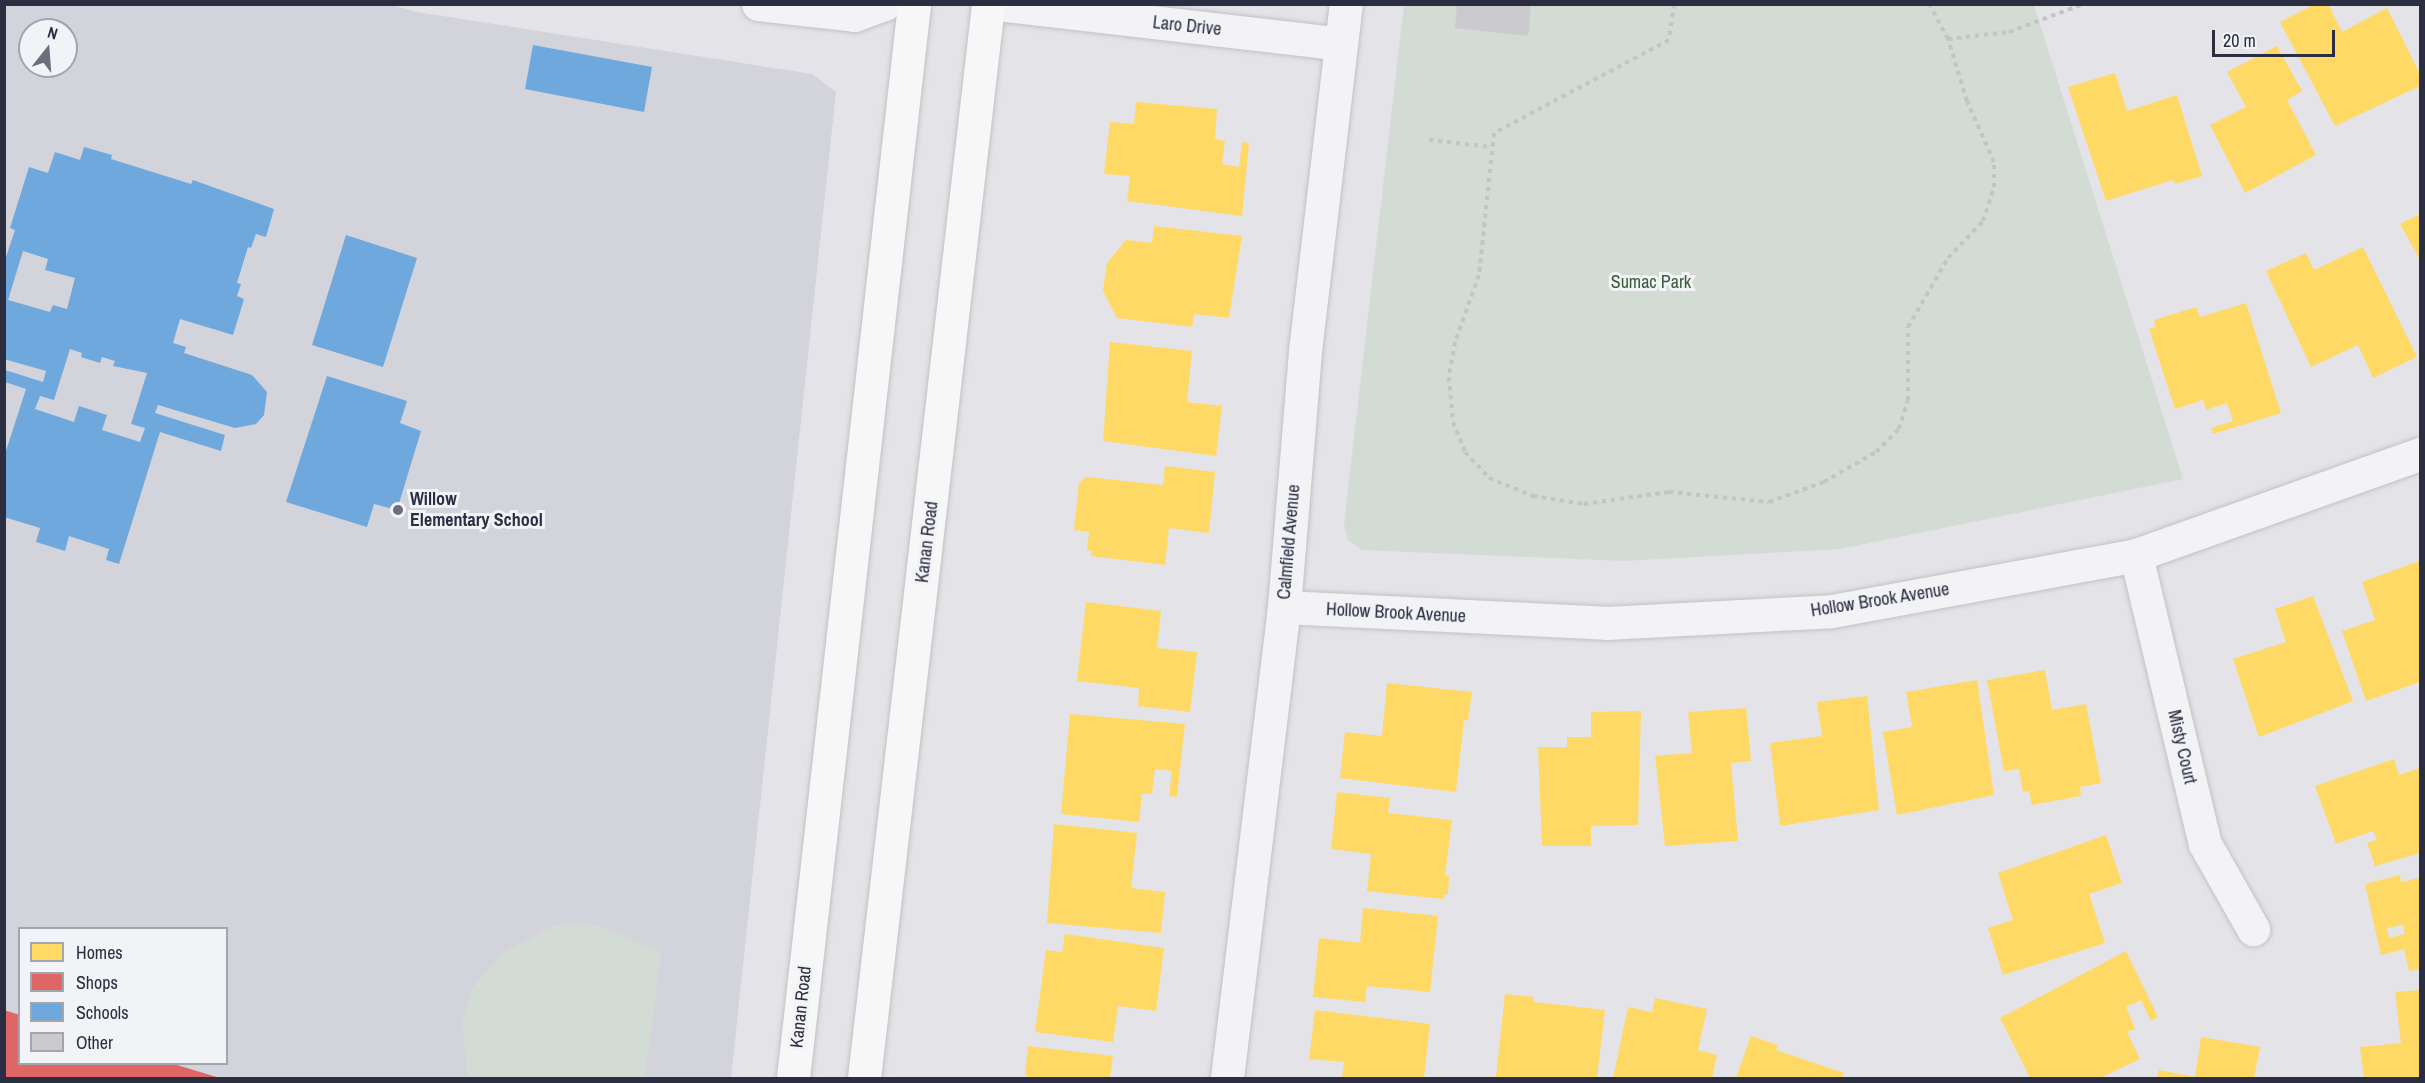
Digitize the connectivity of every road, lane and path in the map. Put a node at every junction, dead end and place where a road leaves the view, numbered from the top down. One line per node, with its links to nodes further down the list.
1 (758, 4): 2 (street)
2 (885, 4)
3 (914, 4): 18 (main road, Kanan Road)
4 (988, 4): 19 (main road, Kanan Road)
5 (997, 4): 11 (street, Laro Drive)
6 (1346, 4): 11 (street, Calmfield Avenue)
7 (1674, 4): 13 (path)
8 (1929, 4): 10 (path)
9 (2083, 4): 10 (path)
10 (1948, 39): 13 (path)
11 (1341, 44): 16 (street, Calmfield Avenue)
12 (1429, 140): 13 (path)
13 (1492, 147)
14 (2421, 454): 15 (street, Hollow Brook Avenue)
15 (2136, 555): 16 (street, Hollow Brook Avenue); 17 (street, Misty Court)
16 (1284, 607): 20 (street, Calmfield Avenue)
17 (2253, 929)
18 (793, 1078)
19 (864, 1078)
20 (1227, 1078)

